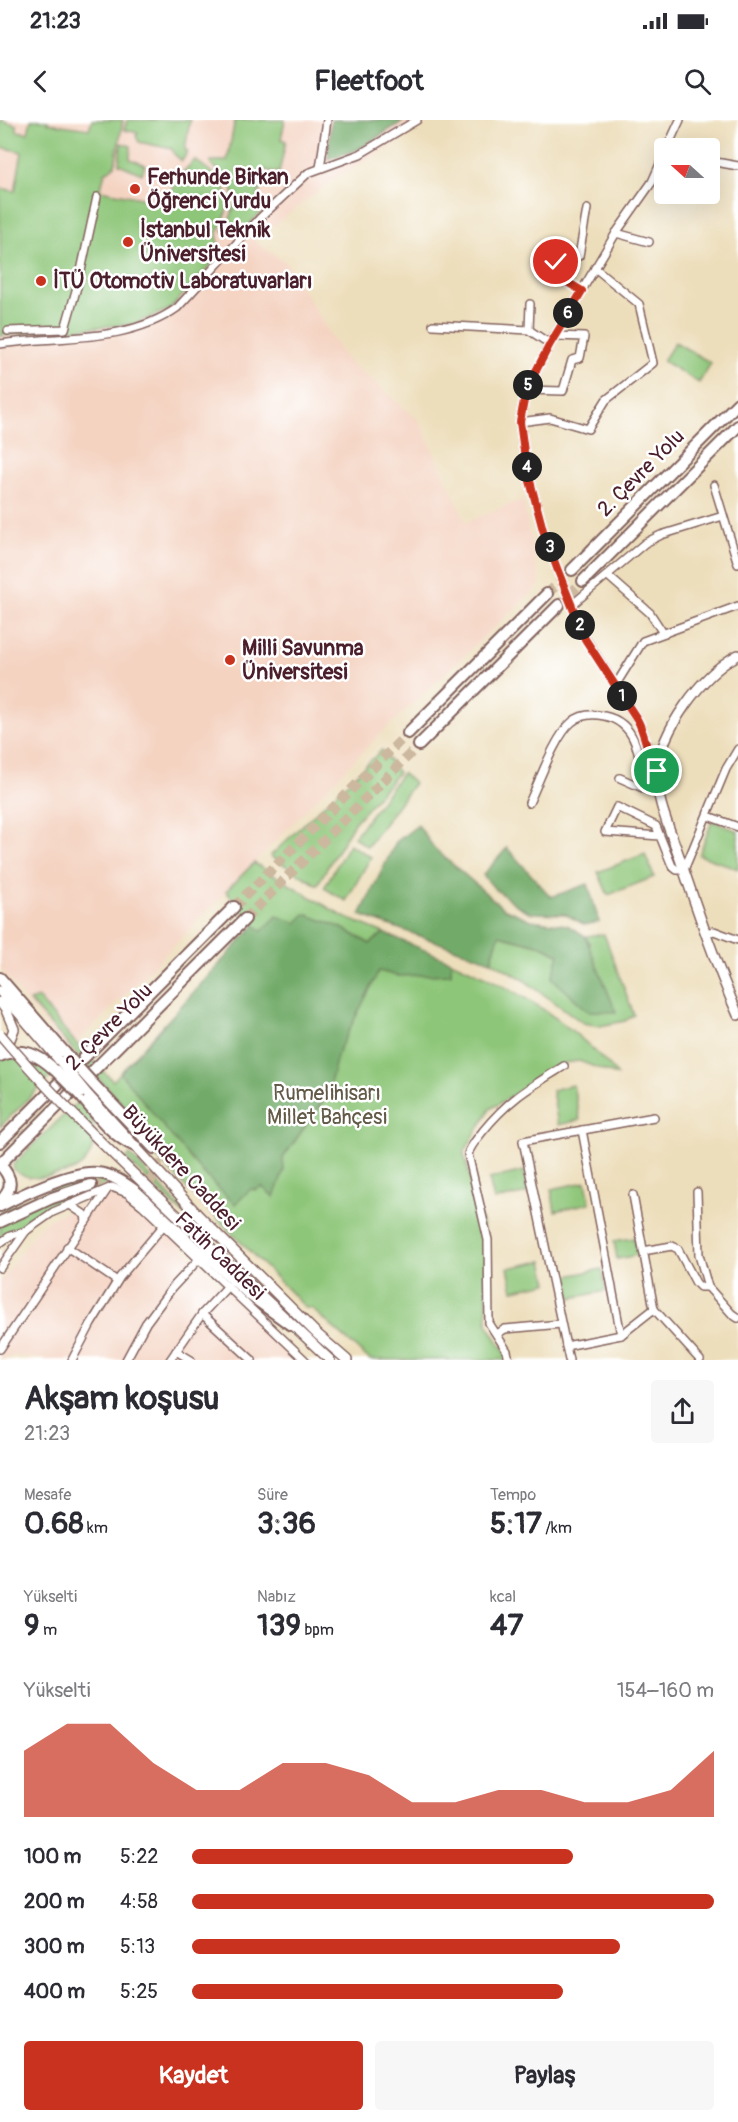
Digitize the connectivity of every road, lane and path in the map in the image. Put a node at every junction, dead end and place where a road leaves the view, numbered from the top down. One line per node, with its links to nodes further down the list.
1 (327, 120): 7 (street)
2 (417, 120): 7 (street)
3 (680, 120): 4 (street)
4 (672, 138)
5 (720, 163): 6 (street)
6 (738, 166)
7 (320, 168): 20 (street)
8 (654, 178): 11 (street)
9 (97, 197): 18 (street)
10 (587, 209): 14 (street)
11 (616, 233): 12 (street); 13 (street)
12 (649, 242)
13 (596, 267): 14 (street); 24 (street)
14 (582, 291): 19 (street)
15 (530, 304): 17 (street)
16 (433, 325): 17 (street)
17 (529, 330): 21 (street)
18 (8, 331)
19 (555, 336): 21 (street); 22 (street)
20 (0, 344)
21 (550, 344): 22 (street)
22 (526, 390): 24 (street)
23 (738, 403): 29 (highway, 2. Çevre Yolu)
24 (520, 422): 33 (street)
25 (738, 426): 31 (highway, 2. Çevre Yolu)
26 (714, 485): 27 (street)
27 (723, 516): 28 (street); 30 (street)
28 (737, 558)
29 (572, 570)
30 (608, 576): 33 (street); 36 (street)
31 (583, 581)
32 (547, 594): 39 (highway)
33 (573, 604): 38 (street)
34 (559, 605): 40 (highway)
35 (738, 606): 36 (street)
36 (663, 633): 38 (street)
37 (738, 655): 42 (main road)
38 (615, 686): 42 (street)
39 (408, 733)
40 (419, 745)
41 (737, 752): 45 (street)
42 (657, 771): 48 (main road)
43 (620, 778): 44 (street)
44 (529, 803)
45 (708, 816): 46 (street); 48 (street)
46 (738, 827)
47 (660, 836): 47 (street); 48 (street)
48 (684, 870): 51 (main road)
49 (234, 907): 65 (highway, 2. Çevre Yolu)
50 (245, 919): 68 (highway, 2. Çevre Yolu)
51 (706, 933): 52 (street); 56 (main road)
52 (738, 940)
53 (0, 978): 60 (highway)
54 (0, 991): 60 (main road)
55 (0, 1002): 58 (main road)
56 (738, 1015)
57 (0, 1034): 92 (main road, Büyükdere Caddesi, bridge)
58 (0, 1047)
59 (0, 1056): 60 (highway)
60 (60, 1061): 62 (highway, bridge); 62 (highway, bridge)
61 (564, 1066): 93 (street)
62 (87, 1091): 66 (highway); 67 (highway)
63 (654, 1117): 64 (street)
64 (582, 1130): 91 (street); 94 (street)
65 (0, 1142)
66 (135, 1146): 105 (main road, Büyükdere Caddesi)
67 (154, 1148)
68 (2, 1167): 73 (highway)
69 (91, 1185): 76 (highway)
70 (107, 1190): 74 (street); 77 (street); 78 (street, Fatih Caddesi)
71 (697, 1192): 87 (street)
72 (633, 1195): 82 (street)
73 (0, 1201)
74 (70, 1205): 77 (street); 79 (street)
75 (0, 1206): 92 (highway)
76 (0, 1222)
77 (86, 1222): 81 (street)
78 (164, 1225): 83 (street, Fatih Caddesi); 85 (street)
79 (26, 1231): 80 (street); 84 (street)
80 (0, 1243)
81 (67, 1247): 85 (street); 96 (street)
82 (643, 1251): 87 (street); 88 (street)
83 (199, 1258): 86 (street, Fatih Caddesi); 100 (street)
84 (0, 1268)
85 (117, 1281): 99 (street)
86 (228, 1286): 89 (street); 98 (street, Fatih Caddesi)
87 (708, 1287): 90 (street)
88 (654, 1309): 94 (street); 108 (street)
89 (202, 1314): 97 (street); 103 (street)
90 (738, 1318)
91 (561, 1324): 93 (street); 95 (street)
92 (291, 1325): 104 (main road, Büyükdere Caddesi)
93 (497, 1334): 106 (street)
94 (621, 1335): 95 (street)
95 (566, 1346): 107 (street)
96 (0, 1349)
97 (176, 1351): 101 (street); 102 (street)
98 (302, 1359)
99 (72, 1360)
100 (126, 1360)
101 (170, 1360)
102 (191, 1360)
103 (252, 1360)
104 (330, 1360)
105 (347, 1360)
106 (509, 1360)
107 (569, 1360)
108 (700, 1360)

